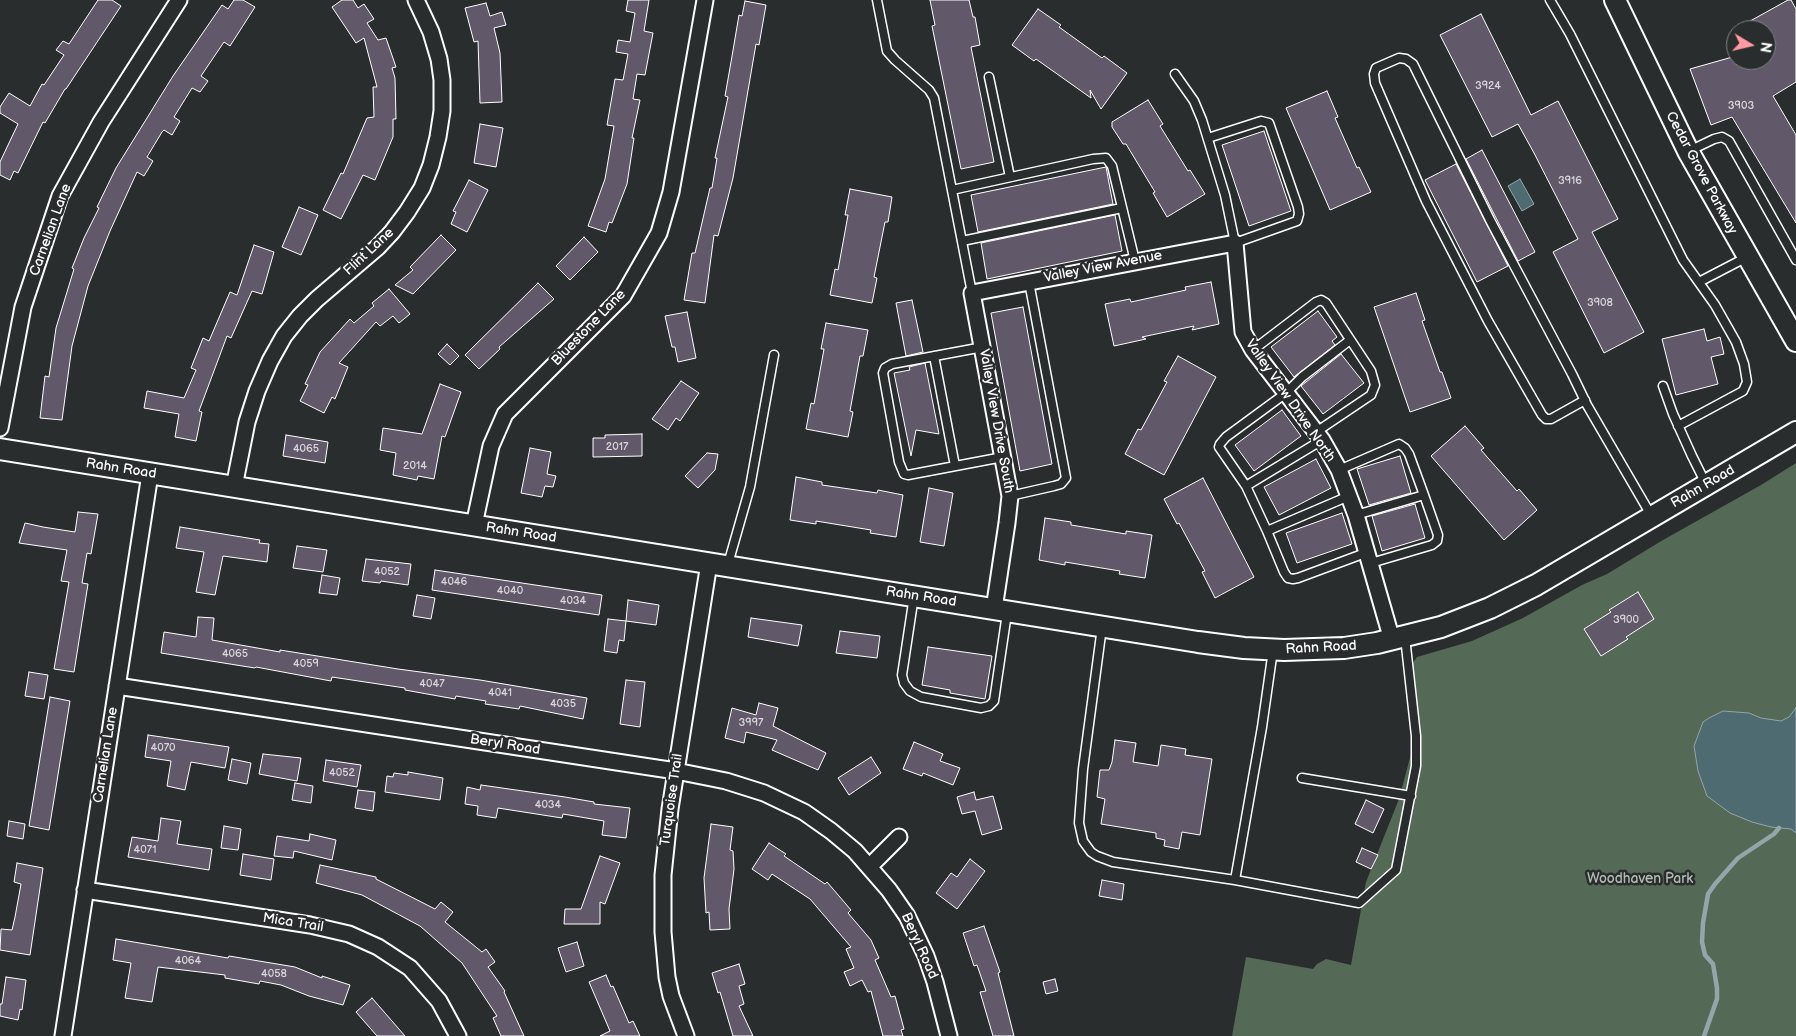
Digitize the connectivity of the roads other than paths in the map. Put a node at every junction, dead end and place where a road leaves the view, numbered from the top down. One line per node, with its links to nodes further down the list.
1 (179, 0): 32 (street, Carnelian Lane)
2 (416, 0): 42 (street, Flint Lane)
3 (705, 0): 48 (street, Bluestone Lane)
4 (877, 0): 12 (lane)
5 (1550, 0): 20 (lane)
6 (1616, 0): 10 (street, Cedar Grove Parkway)
7 (1175, 74): 9 (lane)
8 (989, 77): 11 (lane)
9 (1208, 138): 15 (lane); 15 (lane)
10 (1688, 151): 16 (street, Cedar Grove Parkway); 17 (lane)
11 (1010, 177): 12 (lane); 13 (lane)
12 (952, 190): 14 (lane)
13 (1122, 208): 14 (lane); 18 (lane)
14 (962, 240): 21 (lane)
15 (1235, 243): 18 (street, Valley View Avenue); 25 (street, Valley View Drive North)
16 (1747, 257): 20 (lane); 23 (street, Cedar Grove Parkway)
17 (1796, 260)
18 (1136, 261): 19 (street, Valley View Avenue)
19 (1030, 282): 21 (street, Valley View Avenue); 44 (lane)
20 (1699, 282): 31 (lane)
21 (972, 293): 24 (street, Valley View Drive South)
22 (1350, 340): 25 (lane); 29 (lane); 34 (lane)
23 (1796, 341)
24 (983, 347): 27 (lane); 36 (street, Valley View Drive South)
25 (1253, 350): 29 (street, Valley View Drive North)
26 (774, 355): 51 (lane)
27 (934, 356): 37 (lane); 37 (lane)
28 (1663, 386): 31 (lane)
29 (1286, 393): 34 (street, Valley View Drive North); 41 (lane)
30 (1585, 400): 30 (lane); 47 (lane)
31 (1678, 426): 40 (lane)
32 (0, 428)
33 (1796, 432): 40 (street, Rahn Road)
34 (1319, 436): 38 (street, Valley View Drive North); 41 (lane)
35 (0, 449): 39 (street, Rahn Road)
36 (1003, 457): 37 (lane); 44 (street, Valley View Drive South)
37 (955, 466)
38 (1338, 470): 43 (lane); 45 (street, Valley View Drive North)
39 (150, 474): 42 (street, Rahn Road); 57 (street, Carnelian Lane)
40 (1707, 485): 47 (street, Rahn Road)
41 (1246, 486): 49 (lane)
42 (234, 488): 48 (street, Rahn Road)
43 (1424, 495): 46 (lane); 50 (lane)
44 (1010, 496): 53 (street, Valley View Drive South)
45 (1349, 496): 46 (street, Valley View Drive North); 49 (lane)
46 (1356, 515): 50 (street, Valley View Drive North)
47 (1652, 517): 55 (street, Rahn Road)
48 (474, 526): 51 (street, Rahn Road)
49 (1268, 531): 50 (lane)
50 (1370, 558): 55 (street, Valley View Drive North)
51 (718, 565): 52 (street, Rahn Road); 58 (street, Turquoise Trail)
52 (914, 596): 53 (street, Rahn Road); 53 (lane)
53 (1001, 610): 54 (street, Rahn Road)
54 (1102, 626): 56 (street, Rahn Road); 63 (lane)
55 (1399, 638): 56 (street, Rahn Road); 60 (lane)
56 (1273, 650): 63 (lane)
57 (117, 686): 58 (street, Beryl Road); 64 (street, Carnelian Lane)
58 (676, 772): 62 (street, Beryl Road); 67 (street, Turquoise Trail)
59 (1302, 778): 60 (lane)
60 (1411, 796): 63 (lane)
61 (900, 837): 62 (street)
62 (869, 866): 68 (street, Beryl Road)
63 (1236, 880)
64 (85, 890): 65 (street, Carnelian Lane); 66 (street, Mica Trail)
65 (63, 1036)
66 (458, 1036)
67 (686, 1036)
68 (949, 1036)

